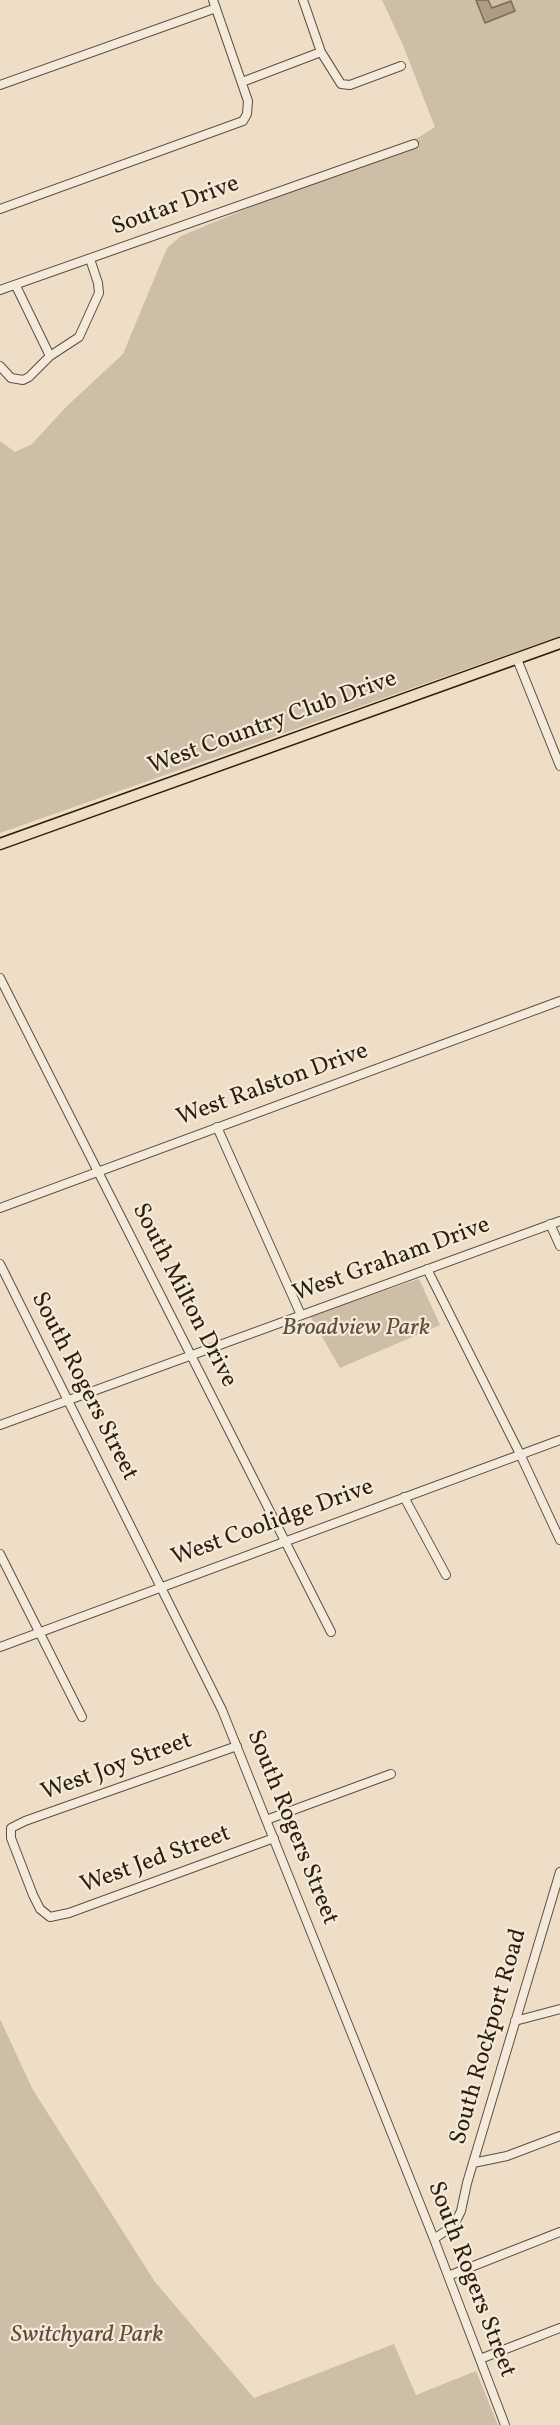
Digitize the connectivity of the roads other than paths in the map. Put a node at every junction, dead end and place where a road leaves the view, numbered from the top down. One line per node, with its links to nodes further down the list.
1 (303, 0): 3 (street)
2 (214, 4): 5 (street); 6 (street)
3 (321, 52): 4 (street); 5 (street)
4 (401, 66)
5 (242, 82): 8 (street)
6 (0, 85)
7 (414, 144): 9 (street, Soutar Drive)
8 (0, 209)
9 (90, 259): 10 (street); 12 (street, Soutar Drive)
10 (16, 286): 11 (street); 12 (street)
11 (0, 290)
12 (50, 356): 13 (street, Soutar Drive)
13 (0, 366)
14 (560, 643): 15 (main road, West Country Club Drive)
15 (517, 659): 16 (street); 17 (main road, West Country Club Drive)
16 (560, 766)
17 (0, 844)
18 (0, 978): 21 (street, South Milton Drive)
19 (560, 1001): 20 (street, West Ralston Drive)
20 (217, 1127): 21 (street, West Ralston Drive); 28 (street)
21 (98, 1171): 22 (street, West Ralston Drive); 29 (street, South Milton Drive)
22 (0, 1208)
23 (560, 1221): 24 (street, West Graham Drive)
24 (550, 1224): 25 (street); 27 (street, West Graham Drive)
25 (560, 1246)
26 (0, 1264): 30 (street, South Rogers Street)
27 (427, 1269): 28 (street, West Graham Drive); 33 (street)
28 (301, 1315): 29 (street, West Graham Drive)
29 (191, 1355): 30 (street, West Graham Drive); 35 (street, South Milton Drive)
30 (68, 1400): 31 (street, West Graham Drive); 39 (street, South Rogers Street)
31 (0, 1425)
32 (560, 1440): 33 (street, West Coolidge Drive)
33 (520, 1454): 34 (street, West Coolidge Drive); 36 (street)
34 (404, 1497): 35 (street, West Coolidge Drive); 38 (street)
35 (285, 1540): 39 (street, West Coolidge Drive); 40 (street, South Milton Drive)
36 (560, 1540)
37 (0, 1554): 41 (street)
38 (446, 1575)
39 (161, 1586): 41 (street, West Coolidge Drive); 44 (street, South Rogers Street)
40 (331, 1632)
41 (40, 1633): 42 (street, West Coolidge Drive); 43 (street)
42 (0, 1647)
43 (82, 1717)
44 (237, 1746): 46 (street, South Rogers Street); 49 (street, West Joy Street)
45 (391, 1774): 46 (street)
46 (266, 1820): 47 (street, South Rogers Street)
47 (274, 1838): 49 (street, West Jed Street); 55 (street, South Rogers Street)
48 (560, 1872): 51 (street, South Rockport Road)
49 (50, 1917)
50 (560, 2009): 51 (street)
51 (515, 2021): 53 (street, South Rockport Road)
52 (560, 2136): 53 (street)
53 (473, 2163): 55 (street, South Rockport Road)
54 (560, 2232): 56 (street)
55 (434, 2239): 56 (street, South Rogers Street)
56 (448, 2276): 58 (street, South Rogers Street)
57 (560, 2328): 58 (street)
58 (480, 2359): 59 (street, South Rogers Street)
59 (505, 2425)

